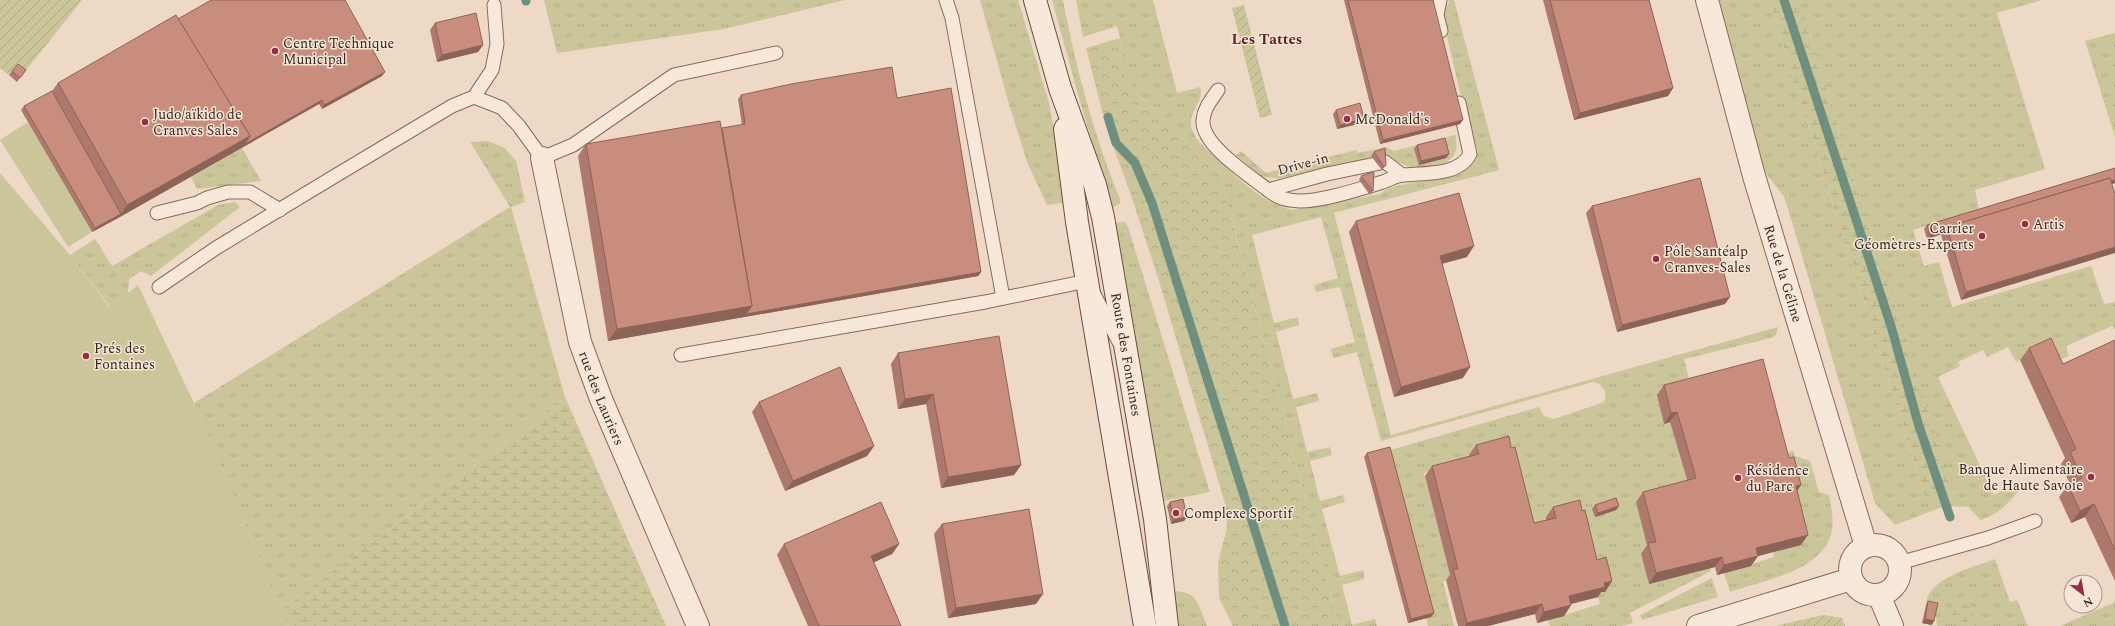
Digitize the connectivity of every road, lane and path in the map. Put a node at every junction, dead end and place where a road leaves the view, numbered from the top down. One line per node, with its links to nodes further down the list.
1 (946, 0): 19 (lane)
2 (1035, 0): 8 (street, Route des Fontaines)
3 (1440, 0): 6 (lane)
4 (1707, 0): 23 (street, Rue de la Géline)
5 (494, 5): 11 (lane)
6 (1444, 44)
7 (776, 53): 12 (lane)
8 (1060, 88): 17 (street, Route des Fontaines); 21 (street, Route des Fontaines)
9 (1455, 88): 13 (lane)
10 (1218, 90): 14 (lane, Drive-in)
11 (474, 97): 12 (lane); 15 (lane)
12 (542, 158): 27 (street, rue des Lauriers)
13 (1402, 175): 14 (lane); 14 (lane, Drive-in)
14 (1268, 190)
15 (280, 210): 16 (lane); 18 (lane)
16 (157, 213)
17 (1087, 281): 19 (lane); 21 (lane); 28 (street, Route des Fontaines)
18 (159, 287)
19 (1003, 298): 20 (lane)
20 (681, 355)
21 (1127, 358): 29 (street, Route des Fontaines)
22 (2036, 521): 24 (lane)
23 (1866, 546): 24 (street); 25 (street)
24 (1899, 564): 26 (street)
25 (1851, 579): 26 (street); 30 (street)
26 (1880, 595): 31 (street)
27 (698, 626)
28 (1145, 626)
29 (1168, 626)
30 (1698, 626)
31 (1892, 626)

